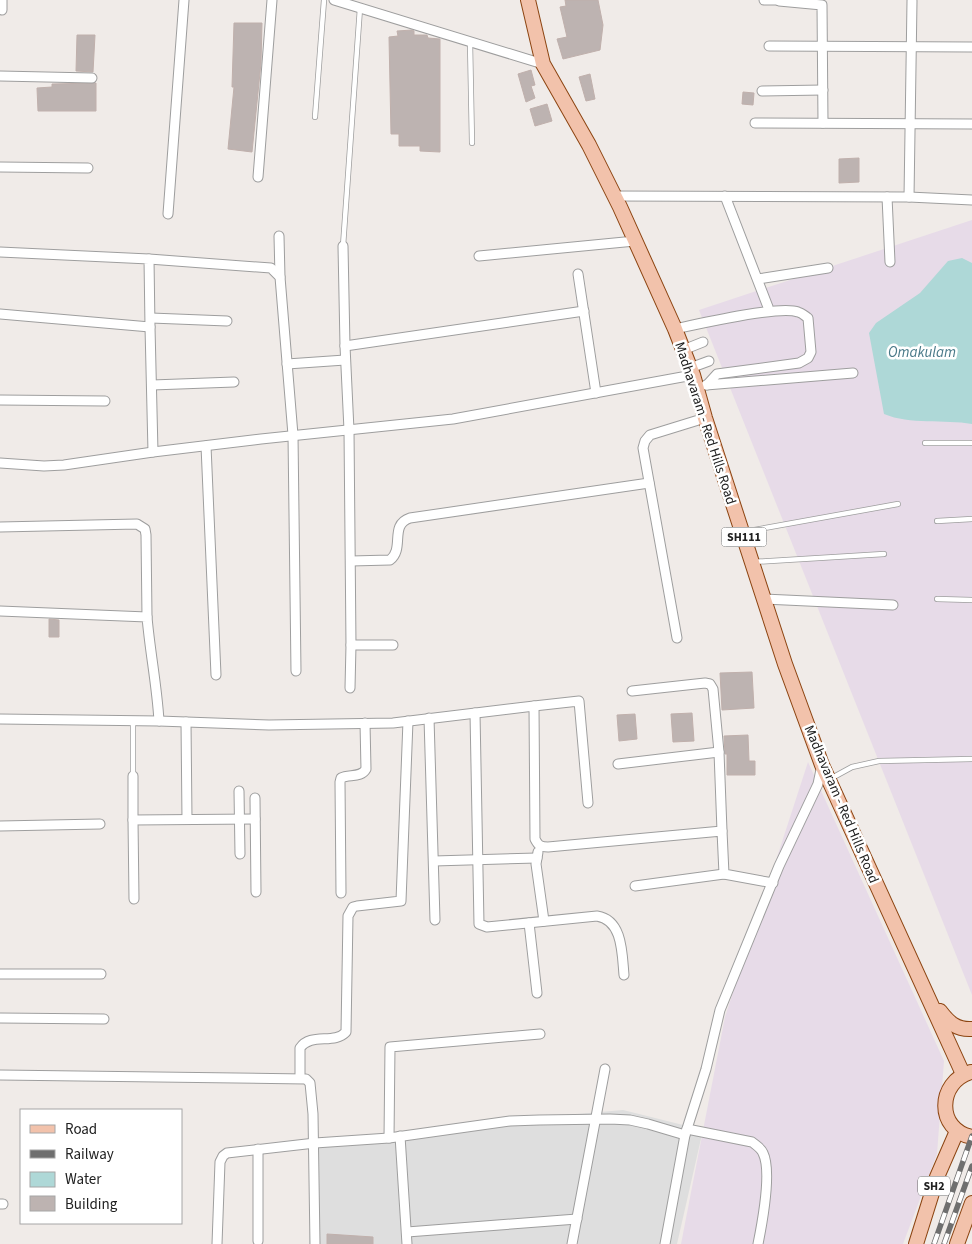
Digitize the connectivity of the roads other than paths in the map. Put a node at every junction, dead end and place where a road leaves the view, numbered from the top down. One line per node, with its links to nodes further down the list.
1 (2, 0): 11 (street)
2 (184, 0): 36 (street)
3 (272, 0): 30 (street)
4 (324, 0): 22 (lane)
5 (334, 0): 10 (street)
6 (528, 0): 17 (main road, Madhavaram - Red Hills Road / SH111)
7 (764, 0): 8 (street)
8 (779, 0): 14 (street)
9 (912, 1): 15 (street)
10 (360, 8): 12 (street); 39 (lane)
11 (2, 10)
12 (470, 42): 17 (street); 27 (lane)
13 (769, 46): 14 (street)
14 (822, 47): 15 (street); 20 (street)
15 (911, 47): 16 (street); 25 (street)
16 (972, 47)
17 (544, 64): 31 (main road, Madhavaram - Red Hills Road / SH111)
18 (0, 76): 19 (street)
19 (92, 78)
20 (823, 90): 21 (street); 24 (street)
21 (762, 92)
22 (315, 117)
23 (755, 123): 24 (street)
24 (823, 123): 25 (street)
25 (909, 124): 26 (street); 34 (street)
26 (972, 124)
27 (472, 143)
28 (0, 167): 29 (street)
29 (88, 168)
30 (258, 177)
31 (614, 196): 32 (street); 38 (main road, Madhavaram - Red Hills Road / SH111)
32 (725, 196): 33 (street); 47 (street)
33 (887, 197): 34 (street); 43 (street)
34 (909, 197): 35 (street)
35 (972, 200)
36 (168, 214)
37 (278, 236): 46 (street)
38 (635, 241): 41 (street); 53 (main road, Madhavaram - Red Hills Road / SH111)
39 (343, 246): 55 (street)
40 (0, 252): 42 (street)
41 (479, 256)
42 (149, 259): 46 (street); 52 (street)
43 (890, 262)
44 (828, 268): 47 (street)
45 (578, 274): 49 (street)
46 (280, 277): 59 (street)
47 (758, 279): 48 (street)
48 (768, 307)
49 (584, 311): 55 (street); 64 (street)
50 (0, 314): 52 (street)
51 (227, 321): 52 (street)
52 (150, 322): 63 (street)
53 (675, 329): 56 (main road, Madhavaram - Red Hills Road / SH111); 61 (street)
54 (703, 342): 56 (street)
55 (345, 346): 57 (street)
56 (683, 350): 61 (main road, Madhavaram - Red Hills Road / SH111)
57 (346, 360): 59 (street); 68 (street)
58 (709, 361): 61 (street)
59 (288, 364): 69 (street)
60 (853, 372): 61 (street)
61 (696, 378): 64 (street); 67 (main road, Madhavaram - Red Hills Road / SH111)
62 (234, 382): 63 (street)
63 (152, 384): 73 (street)
64 (596, 393): 68 (street)
65 (0, 400): 66 (street)
66 (105, 401)
67 (705, 418): 75 (street); 80 (main road, Madhavaram - Red Hills Road / SH111)
68 (349, 430): 69 (street); 82 (street)
69 (293, 435): 72 (street); 93 (street)
70 (925, 443): 71 (lane)
71 (972, 443)
72 (206, 446): 73 (street); 94 (street)
73 (153, 452): 74 (street)
74 (0, 463)
75 (649, 483): 82 (street); 90 (street)
76 (898, 504): 80 (lane)
77 (972, 519): 78 (lane)
78 (937, 521)
79 (0, 527): 89 (street)
80 (742, 532): 83 (main road, Madhavaram - Red Hills Road / SH111)
81 (884, 554): 83 (lane)
82 (351, 561): 91 (street)
83 (752, 562): 84 (main road, Madhavaram - Red Hills Road / SH111)
84 (764, 599): 87 (street); 109 (main road, Madhavaram - Red Hills Road / SH111)
85 (937, 599): 86 (lane)
86 (972, 600)
87 (893, 605)
88 (0, 611): 89 (street)
89 (148, 618): 102 (street)
90 (677, 638)
91 (351, 644): 92 (street); 95 (street)
92 (393, 645)
93 (296, 671)
94 (216, 675)
95 (350, 688)
96 (632, 691): 106 (street)
97 (534, 706): 98 (street); 114 (street); 122 (street)
98 (475, 713): 99 (street); 125 (street)
99 (429, 718): 103 (street); 126 (street)
100 (0, 719): 101 (street)
101 (133, 720): 102 (street); 110 (lane)
102 (159, 721): 104 (street)
103 (408, 721): 105 (street); 148 (street)
104 (186, 722): 105 (street); 115 (street)
105 (365, 723): 131 (street)
106 (719, 752): 108 (street); 121 (street)
107 (972, 759): 111 (lane)
108 (618, 764)
109 (822, 765): 111 (main road, Madhavaram - Red Hills Road / SH111); 128 (street)
110 (133, 776): 118 (street)
111 (829, 780): 140 (main road, Madhavaram - Red Hills Road / SH111)
112 (239, 792): 116 (street)
113 (255, 798): 117 (street)
114 (588, 803)
115 (188, 819): 116 (street); 118 (street)
116 (240, 819): 117 (street); 123 (street)
117 (255, 819): 130 (street)
118 (133, 820): 132 (street)
119 (100, 824): 120 (street)
120 (0, 826)
121 (722, 831): 122 (street); 127 (street)
122 (542, 847): 124 (street)
123 (240, 854)
124 (537, 858): 125 (street); 134 (street)
125 (478, 860): 126 (street); 135 (street)
126 (434, 861): 133 (street)
127 (724, 874): 128 (street); 129 (street)
128 (773, 882): 151 (street)
129 (635, 886)
130 (256, 892)
131 (341, 893)
132 (134, 899)
133 (435, 920)
134 (544, 921): 135 (street); 138 (street)
135 (529, 923): 139 (street)
136 (0, 974): 137 (street)
137 (101, 974)
138 (624, 975)
139 (537, 994)
140 (929, 997): 143 (main road); 146 (main road, Madhavaram - Red Hills Road / SH111)
141 (0, 1018): 142 (street)
142 (104, 1019)
143 (972, 1029)
144 (540, 1034): 154 (street)
145 (605, 1069): 149 (street)
146 (968, 1073): 150 (main road)
147 (0, 1075): 148 (street)
148 (300, 1078): 155 (street)
149 (595, 1119): 151 (street); 152 (street); 158 (street)
150 (957, 1131): 153 (main road); 167 (main road, SH2)
151 (686, 1132): 165 (street); 166 (street)
152 (400, 1136): 154 (street); 159 (street)
153 (972, 1137)
154 (389, 1138): 155 (street)
155 (315, 1143): 156 (street); 162 (street)
156 (258, 1149): 160 (street); 161 (street)
157 (972, 1203): 168 (main road)
158 (577, 1219): 159 (street); 164 (street)
159 (407, 1232): 163 (street)
160 (258, 1241)
161 (217, 1244)
162 (315, 1244)
163 (407, 1244)
164 (572, 1244)
165 (665, 1244)
166 (758, 1244)
167 (916, 1244)
168 (957, 1244)

